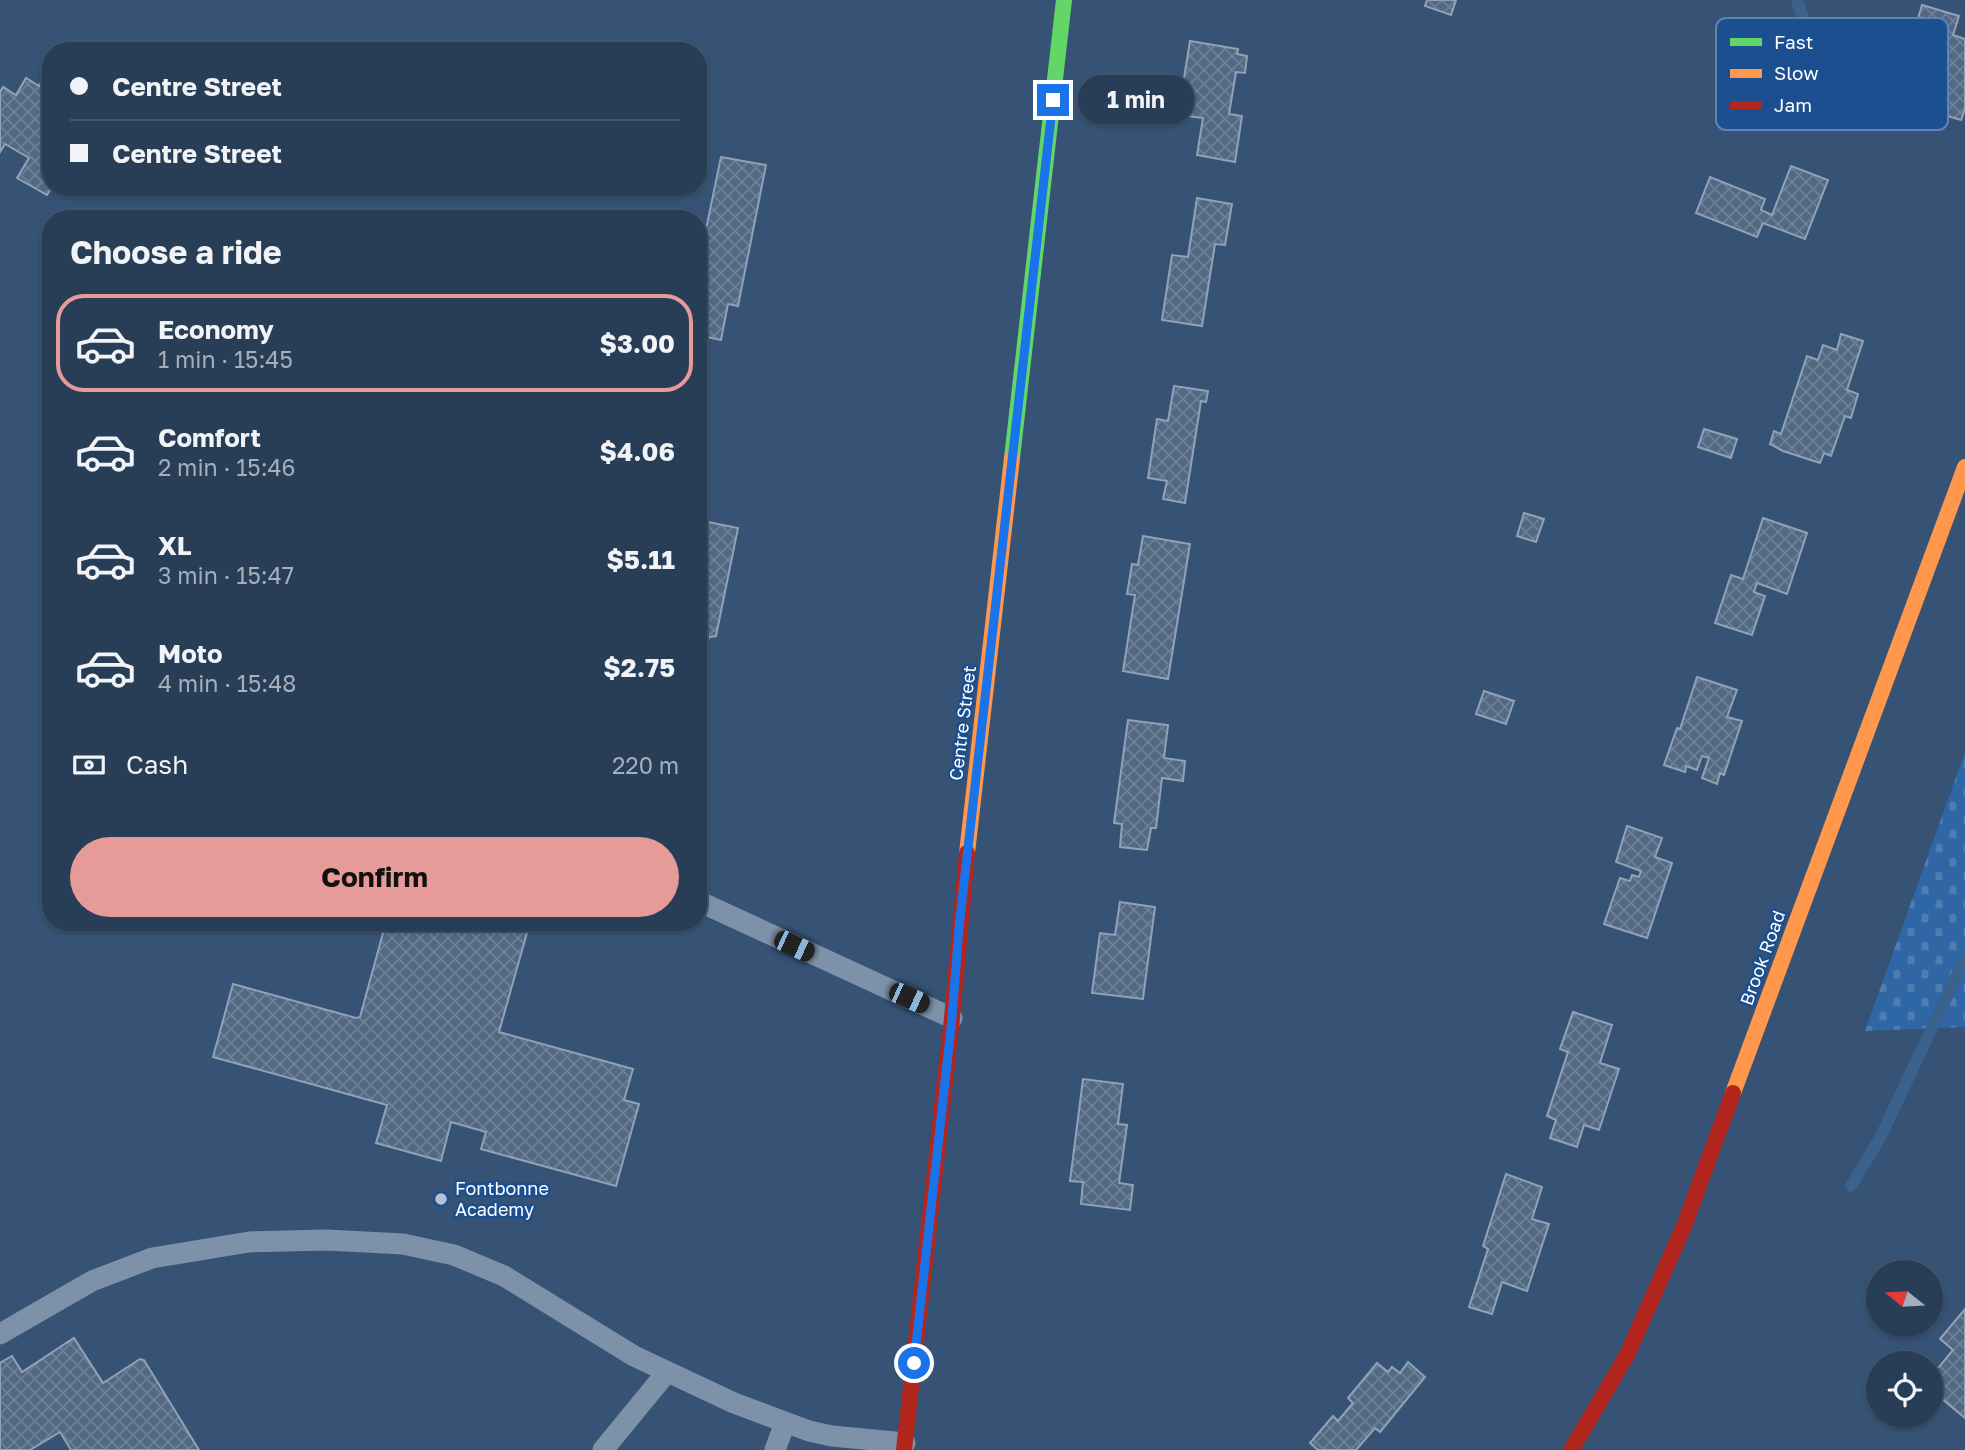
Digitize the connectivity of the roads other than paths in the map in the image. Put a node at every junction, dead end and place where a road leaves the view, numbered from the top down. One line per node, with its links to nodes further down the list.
1 (1064, 0): 4 (street, Centre Street)
2 (1965, 467): 11 (street, Brook Road)
3 (707, 905): 4 (lane)
4 (952, 1018): 8 (street, Centre Street)
5 (0, 1334): 6 (lane)
6 (667, 1372): 7 (lane); 9 (lane)
7 (785, 1423): 8 (lane); 10 (lane)
8 (904, 1447)
9 (603, 1450)
10 (775, 1450)
11 (1571, 1450)

